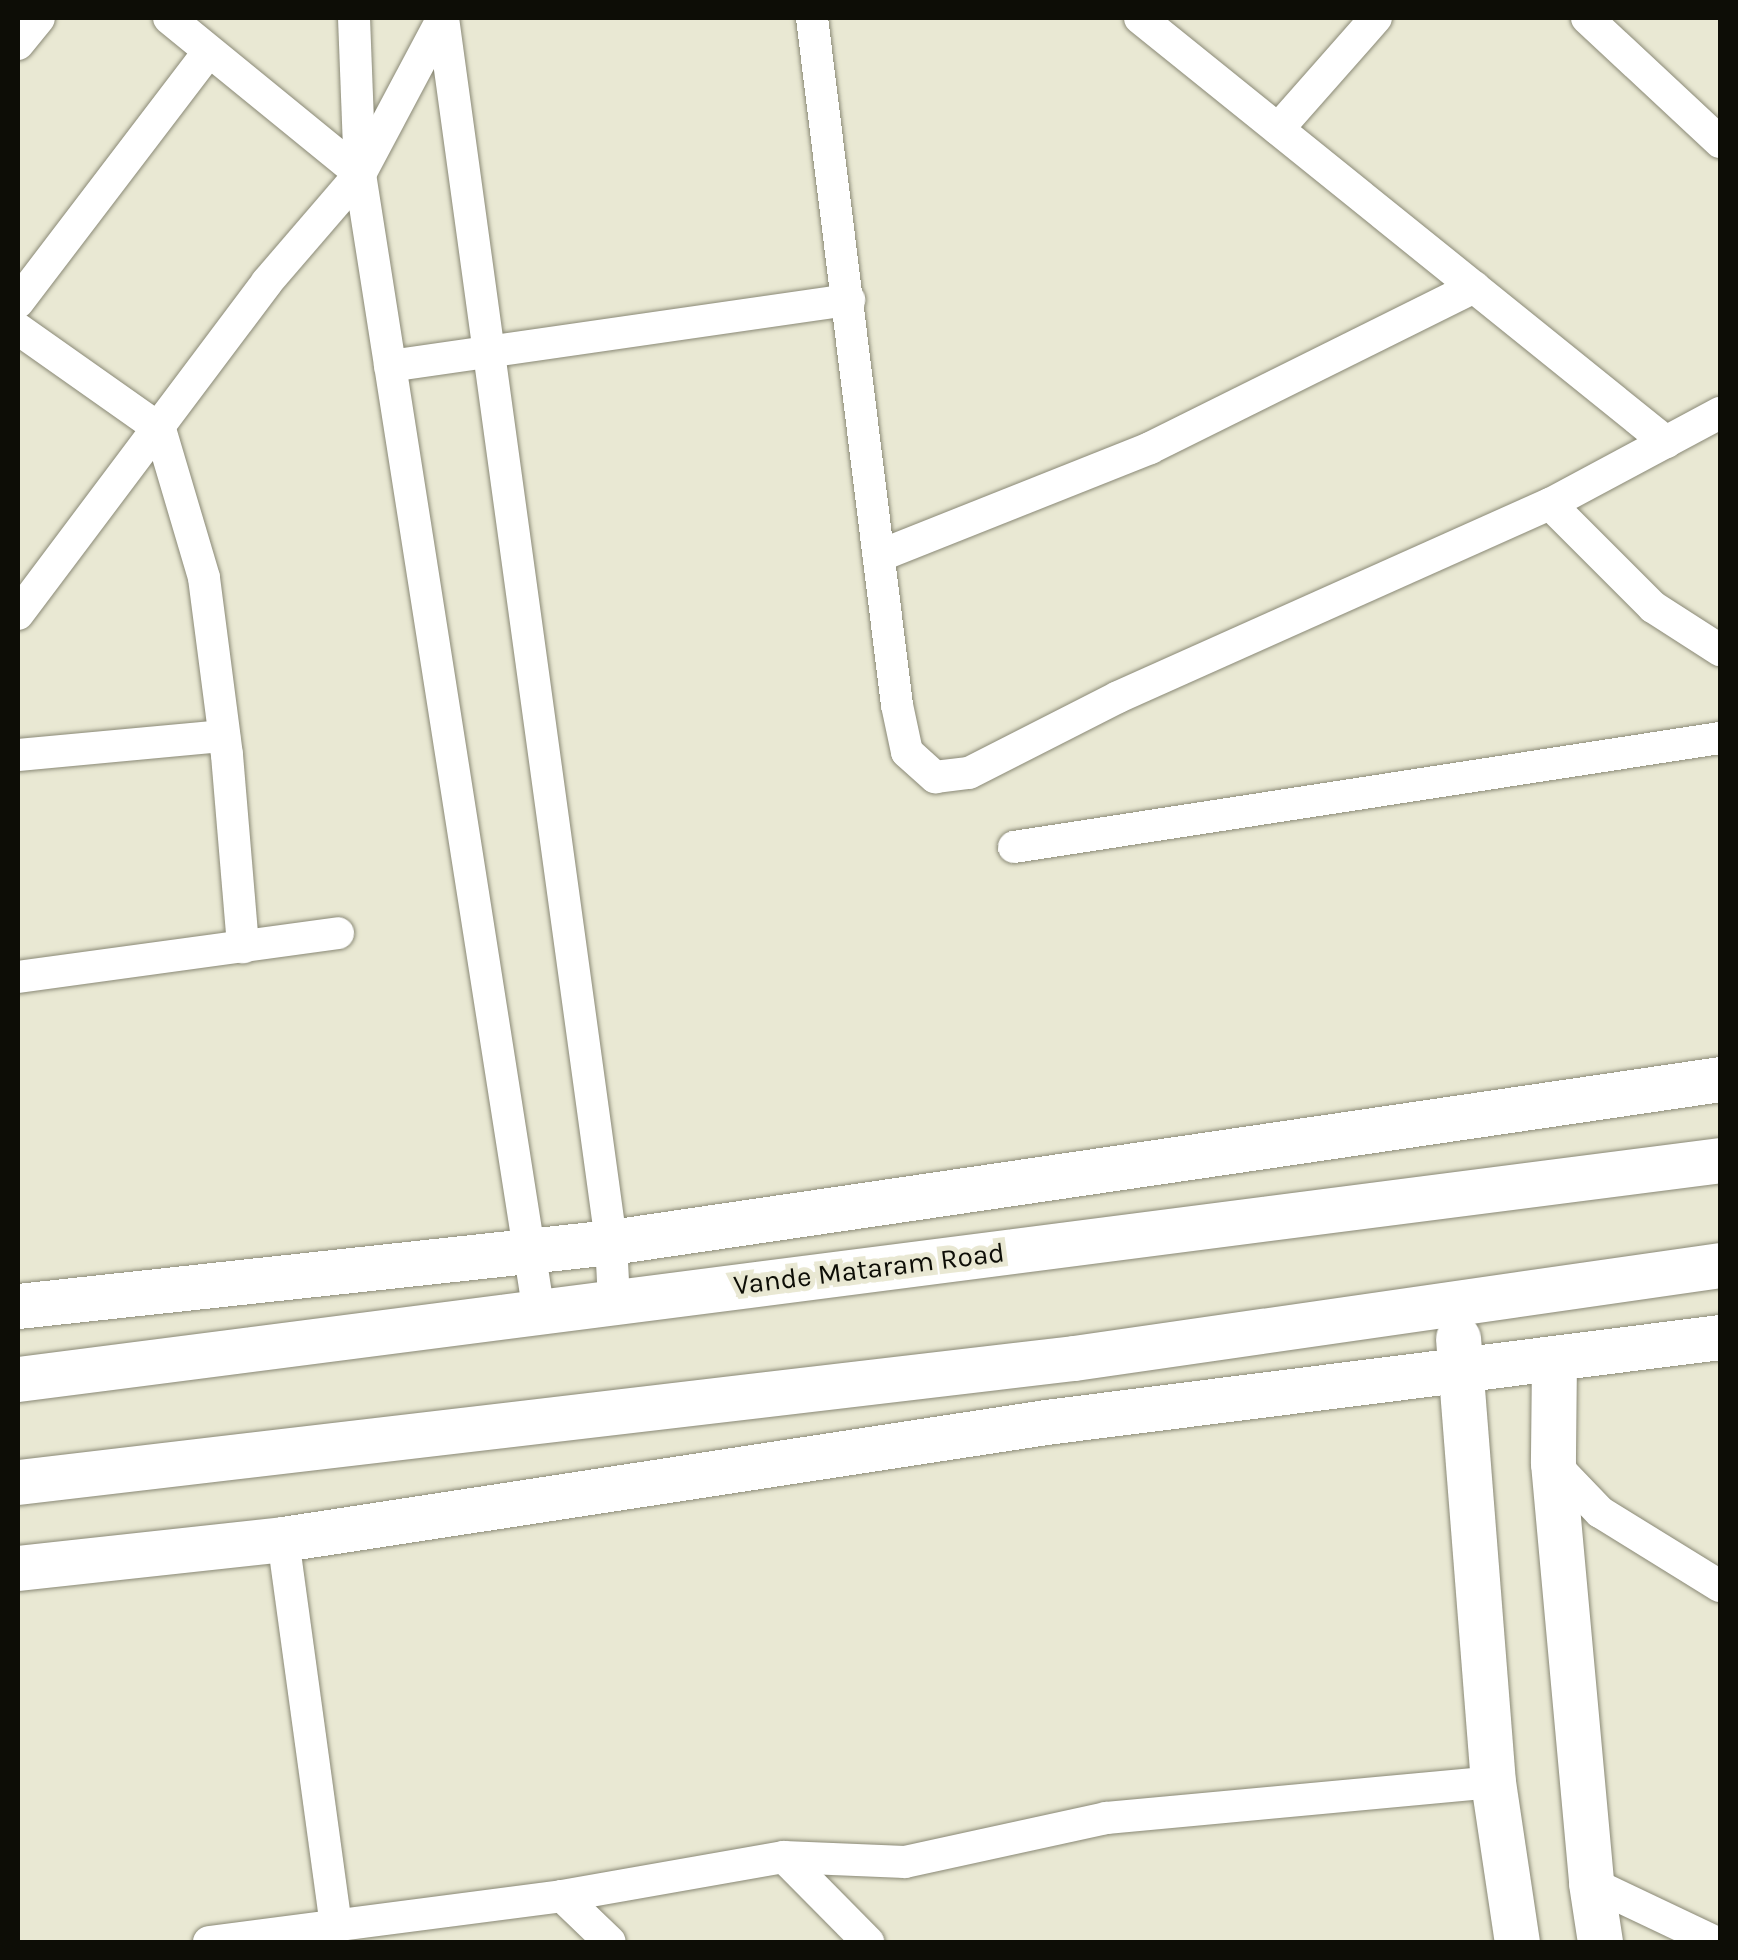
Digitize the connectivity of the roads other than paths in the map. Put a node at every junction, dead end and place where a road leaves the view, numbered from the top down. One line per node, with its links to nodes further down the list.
1 (39, 18): 9 (street)
2 (168, 18): 10 (street)
3 (354, 18): 13 (street)
4 (443, 18): 13 (street); 18 (street)
5 (812, 18): 15 (street)
6 (1140, 18): 11 (street)
7 (1376, 18): 11 (street)
8 (1593, 20): 12 (street)
9 (18, 44)
10 (208, 51): 13 (street); 16 (street)
11 (1278, 129): 14 (street)
12 (1720, 142)
13 (360, 174): 19 (street); 21 (street)
14 (1474, 287): 22 (street); 24 (street)
15 (849, 300): 18 (street); 24 (street)
16 (18, 302)
17 (18, 329): 21 (street)
18 (486, 351): 19 (street); 36 (street)
19 (390, 366): 37 (street)
20 (1720, 413): 22 (street)
21 (160, 429): 25 (street); 27 (street)
22 (1666, 442): 23 (street)
23 (1550, 504): 24 (street); 26 (street)
24 (879, 556)
25 (18, 614)
26 (1720, 650)
27 (224, 736): 29 (street); 32 (street)
28 (1720, 738): 30 (street)
29 (18, 755)
30 (1014, 847)
31 (338, 932): 32 (street)
32 (244, 947): 33 (street)
33 (18, 977)
34 (1720, 1079): 36 (street)
35 (1720, 1160): 39 (street, Vande Mataram Road)
36 (611, 1242): 37 (street); 39 (street)
37 (526, 1252): 40 (street); 42 (street)
38 (1720, 1264): 41 (street)
39 (614, 1301): 42 (street, Vande Mataram Road)
40 (18, 1306)
41 (1456, 1306): 45 (street); 48 (street)
42 (539, 1313): 46 (street, Vande Mataram Road)
43 (1720, 1337): 44 (street)
44 (1554, 1359): 45 (street); 47 (street)
45 (1460, 1369): 49 (street); 52 (street)
46 (18, 1380)
47 (1554, 1463): 51 (street); 54 (street)
48 (18, 1482)
49 (283, 1539): 50 (street); 56 (street)
50 (18, 1568)
51 (1720, 1586)
52 (1493, 1782): 53 (street); 60 (street)
53 (784, 1857): 55 (street); 59 (street)
54 (1591, 1883): 61 (street); 62 (street)
55 (562, 1896): 56 (street); 58 (street)
56 (336, 1926): 57 (street)
57 (217, 1942)
58 (610, 1942)
59 (868, 1942)
60 (1516, 1942)
61 (1600, 1942)
62 (1715, 1942)

